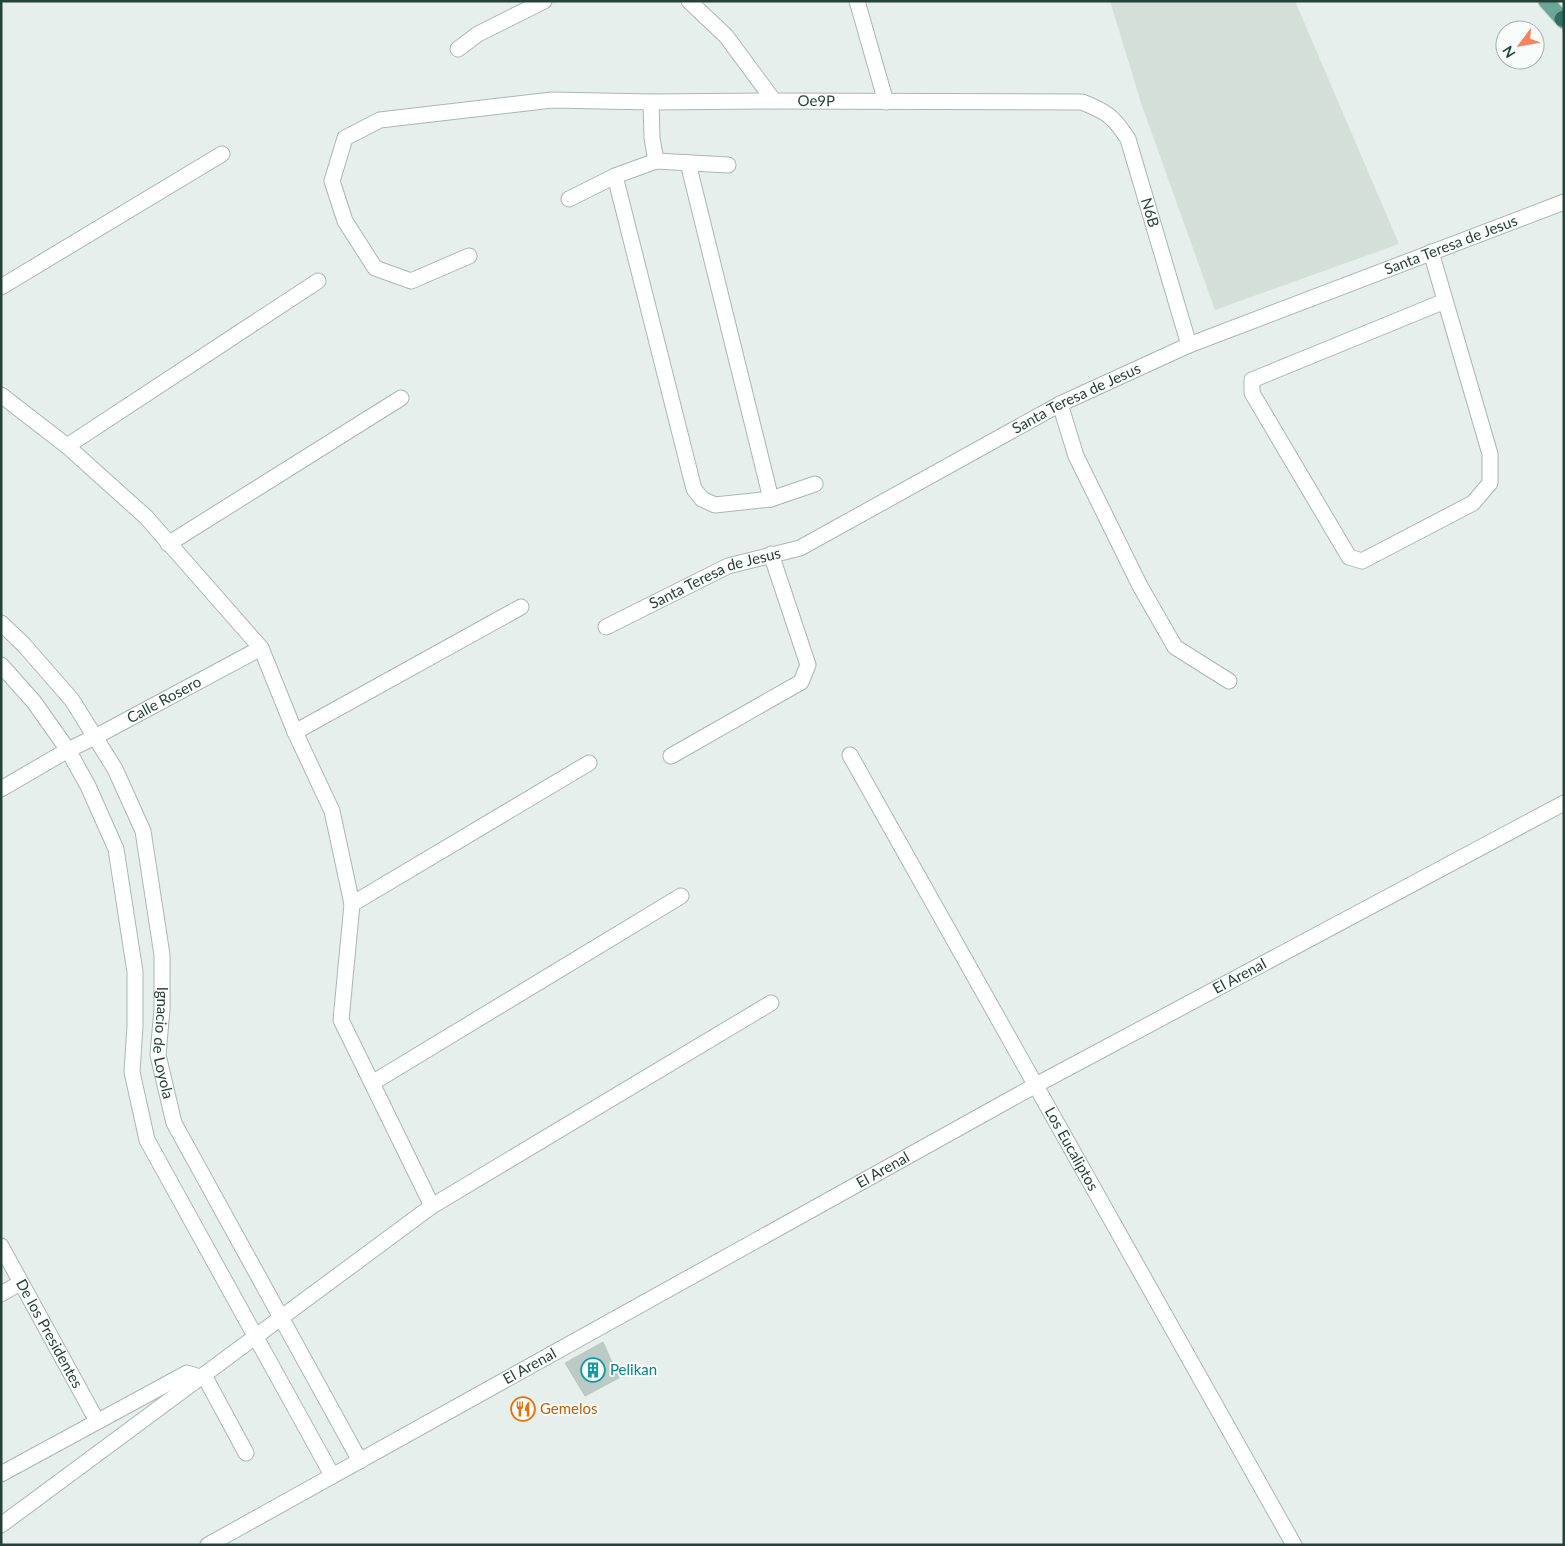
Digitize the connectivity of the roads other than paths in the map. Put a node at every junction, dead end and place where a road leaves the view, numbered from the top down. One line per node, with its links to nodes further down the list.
1 (544, 1): 6 (street)
2 (689, 1): 7 (street)
3 (857, 1): 9 (street)
4 (1546, 1): 5 (main road)
5 (1563, 20)
6 (458, 49)
7 (774, 101): 8 (street, Oe9P); 9 (street, Oe9P)
8 (651, 102): 12 (street); 19 (street, Oe9P)
9 (886, 102): 10 (street, Oe9P)
10 (1082, 102): 23 (street, N6B)
11 (222, 154): 21 (street)
12 (656, 161): 13 (street); 15 (street)
13 (688, 163): 14 (street); 29 (street)
14 (728, 165)
15 (615, 176): 16 (street); 29 (street)
16 (570, 199)
17 (1564, 202): 18 (street, Santa Teresa de Jesus)
18 (1431, 252): 22 (street); 23 (street, Santa Teresa de Jesus)
19 (469, 256)
20 (318, 281): 27 (street)
21 (1, 287)
22 (1445, 301): 22 (street)
23 (1189, 344): 26 (street, Santa Teresa de Jesus)
24 (1, 395): 27 (street)
25 (401, 398): 30 (street)
26 (1060, 404): 31 (street, Santa Teresa de Jesus); 37 (street)
27 (67, 446): 30 (street)
28 (815, 484): 29 (street)
29 (771, 499)
30 (168, 544): 35 (street)
31 (772, 554): 34 (street, Santa Teresa de Jesus); 42 (street)
32 (521, 607): 38 (street)
33 (1, 623): 39 (street, Ignacio de Loyola)
34 (606, 627)
35 (261, 648): 38 (street); 39 (street, Calle Rosero)
36 (1, 664): 40 (street, Ignacio de Loyola)
37 (1229, 681)
38 (295, 732): 47 (street)
39 (96, 737): 40 (street, Calle Rosero); 48 (street, Ignacio de Loyola)
40 (68, 750): 44 (street, Calle Rosero); 49 (street, Ignacio de Loyola)
41 (850, 755): 52 (street, Los Eucaliptos)
42 (671, 756)
43 (589, 763): 47 (street)
44 (1, 789)
45 (1564, 803): 52 (street, El Arenal)
46 (681, 896): 51 (street)
47 (352, 904): 51 (street)
48 (162, 971): 49 (street); 59 (street, Ignacio de Loyola)
49 (135, 972): 61 (street, Ignacio de Loyola)
50 (770, 1003): 53 (street)
51 (372, 1083): 53 (street)
52 (1036, 1085): 59 (street, El Arenal); 64 (street, Los Eucaliptos)
53 (432, 1206): 62 (street)
54 (1, 1246): 55 (street, De los Presidentes)
55 (20, 1283): 56 (street); 57 (street, De los Presidentes)
56 (1, 1294)
57 (97, 1421): 58 (street); 60 (street)
58 (246, 1453)
59 (360, 1460): 61 (street, El Arenal)
60 (1, 1474)
61 (332, 1475): 63 (street, El Arenal)
62 (1, 1525)
63 (209, 1545)
64 (1294, 1545)

